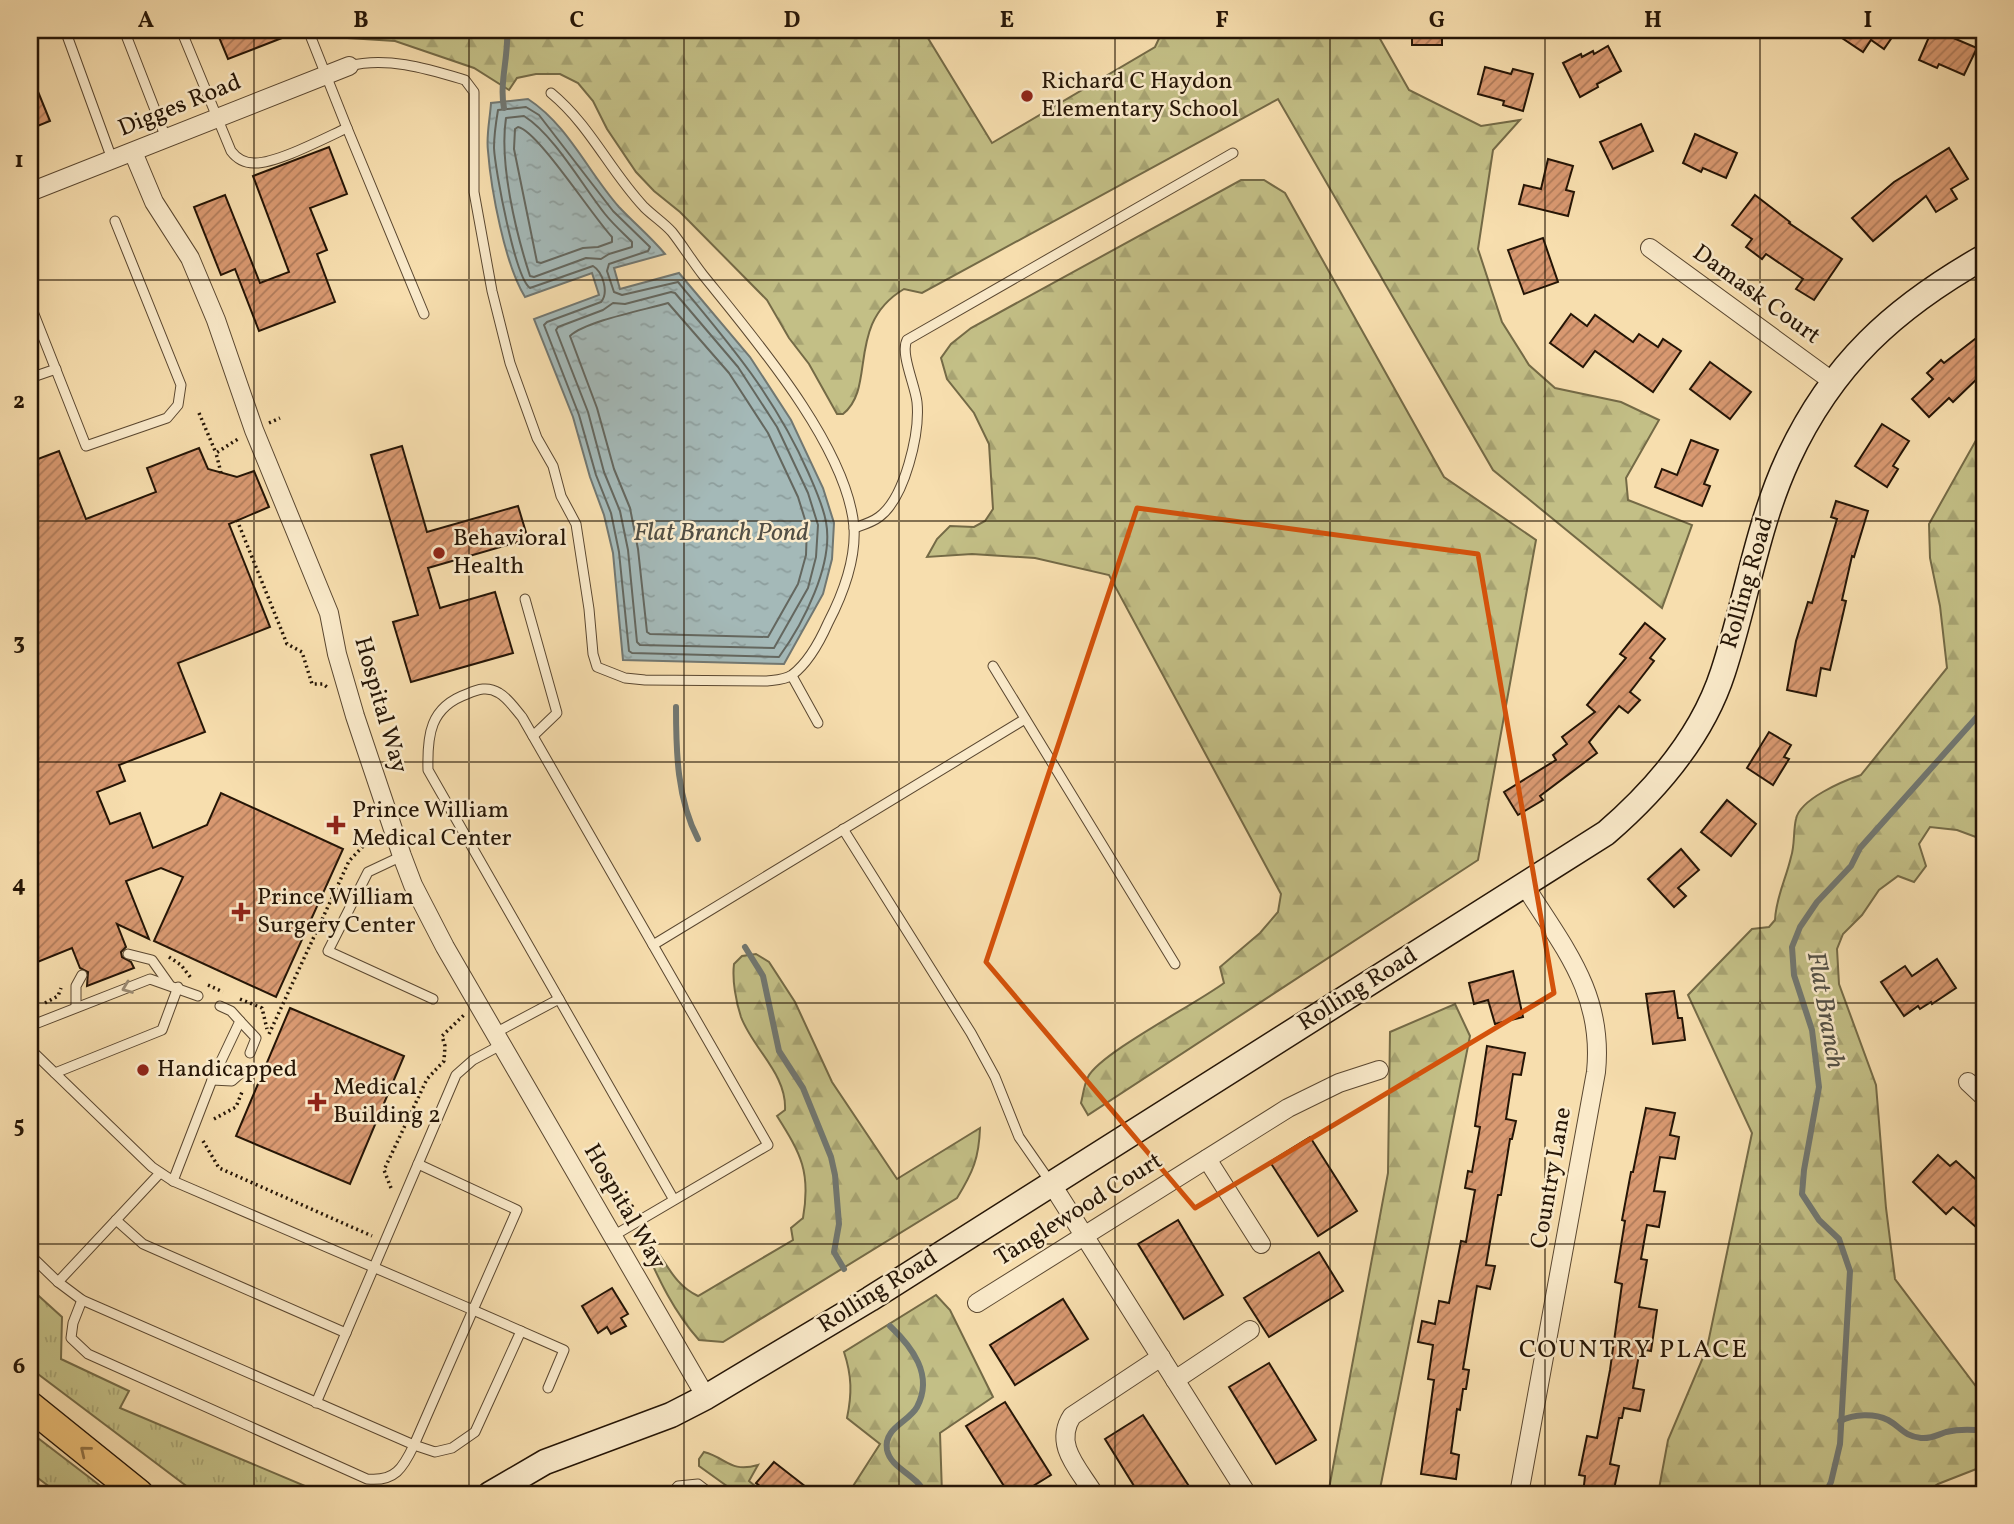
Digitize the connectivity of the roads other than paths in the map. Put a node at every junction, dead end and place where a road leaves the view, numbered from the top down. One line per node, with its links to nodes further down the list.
1 (65, 30): 13 (lane)
2 (124, 30): 10 (lane)
3 (181, 30): 8 (lane)
4 (308, 30): 6 (lane)
5 (349, 66): 6 (street, Digges Road); 26 (lane)
6 (325, 76): 8 (street, Digges Road); 9 (lane)
7 (551, 93): 23 (lane)
8 (216, 118): 9 (lane); 10 (street, Digges Road)
9 (347, 128): 19 (lane)
10 (166, 138): 11 (street, Digges Road)
11 (133, 152): 13 (street, Digges Road); 31 (street, Hospital Way)
12 (1233, 153): 23 (lane)
13 (112, 159): 14 (street, Digges Road)
14 (30, 192)
15 (115, 220): 20 (lane)
16 (1650, 248): 22 (street, Damask Court)
17 (1984, 257): 22 (street, Rolling Road)
18 (30, 304): 20 (lane)
19 (424, 314)
20 (56, 369): 21 (lane)
21 (30, 378)
22 (1832, 382): 32 (street, Rolling Road)
23 (854, 528): 26 (lane)
24 (525, 599): 29 (lane)
25 (993, 666): 27 (lane)
26 (792, 676): 28 (lane)
27 (1025, 719): 30 (lane); 35 (lane)
28 (818, 723)
29 (533, 736): 33 (lane); 40 (lane)
30 (843, 829): 33 (lane); 58 (lane)
31 (402, 856): 39 (lane); 45 (street, Hospital Way)
32 (1525, 886): 58 (street, Rolling Road); 86 (street, Country Lane)
33 (653, 945): 59 (lane)
34 (128, 954): 37 (lane)
35 (1175, 964)
36 (82, 975): 42 (lane)
37 (173, 986): 38 (lane); 42 (lane, one-way to 42); 49 (lane)
38 (198, 996)
39 (433, 999)
40 (559, 999): 45 (lane); 59 (lane)
41 (220, 1006): 43 (lane)
42 (76, 1007): 44 (lane)
43 (240, 1021): 47 (lane); 51 (lane)
44 (30, 1026)
45 (498, 1039): 55 (lane); 61 (street, Hospital Way)
46 (30, 1049): 49 (lane)
47 (250, 1053)
48 (1378, 1070): 54 (street, Tanglewood Court)
49 (55, 1073): 56 (lane)
50 (241, 1073): 51 (lane)
51 (212, 1080): 57 (lane)
52 (1968, 1082): 53 (street)
53 (1984, 1097)
54 (1207, 1159): 62 (street, Tanglewood Court); 63 (street)
55 (418, 1164): 65 (lane); 69 (lane)
56 (160, 1173): 57 (lane); 60 (lane)
57 (173, 1181): 65 (lane)
58 (1051, 1183): 62 (street); 76 (street, Rolling Road)
59 (674, 1200): 61 (lane)
60 (116, 1220): 66 (lane); 72 (lane)
61 (613, 1236): 76 (street, Hospital Way)
62 (1084, 1236): 68 (street, Tanglewood Court); 73 (street)
63 (1261, 1244)
64 (30, 1255): 66 (lane)
65 (374, 1267): 69 (lane); 72 (lane)
66 (58, 1282): 67 (lane)
67 (82, 1300): 77 (lane); 79 (lane)
68 (977, 1303)
69 (473, 1310): 71 (lane); 79 (lane)
70 (1250, 1330): 74 (street)
71 (521, 1331): 75 (lane); 79 (lane)
72 (345, 1333): 77 (lane)
73 (1161, 1357): 74 (street); 84 (street)
74 (1175, 1380): 85 (street)
75 (548, 1388)
76 (706, 1397): 81 (street, Rolling Road)
77 (316, 1403): 79 (lane)
78 (30, 1406): 80 (main road, one-way to 78)
79 (414, 1445)
80 (139, 1494)
81 (490, 1494)
82 (671, 1494): 83 (lane)
83 (711, 1494)
84 (1094, 1494)
85 (1247, 1494)
86 (1520, 1494)

